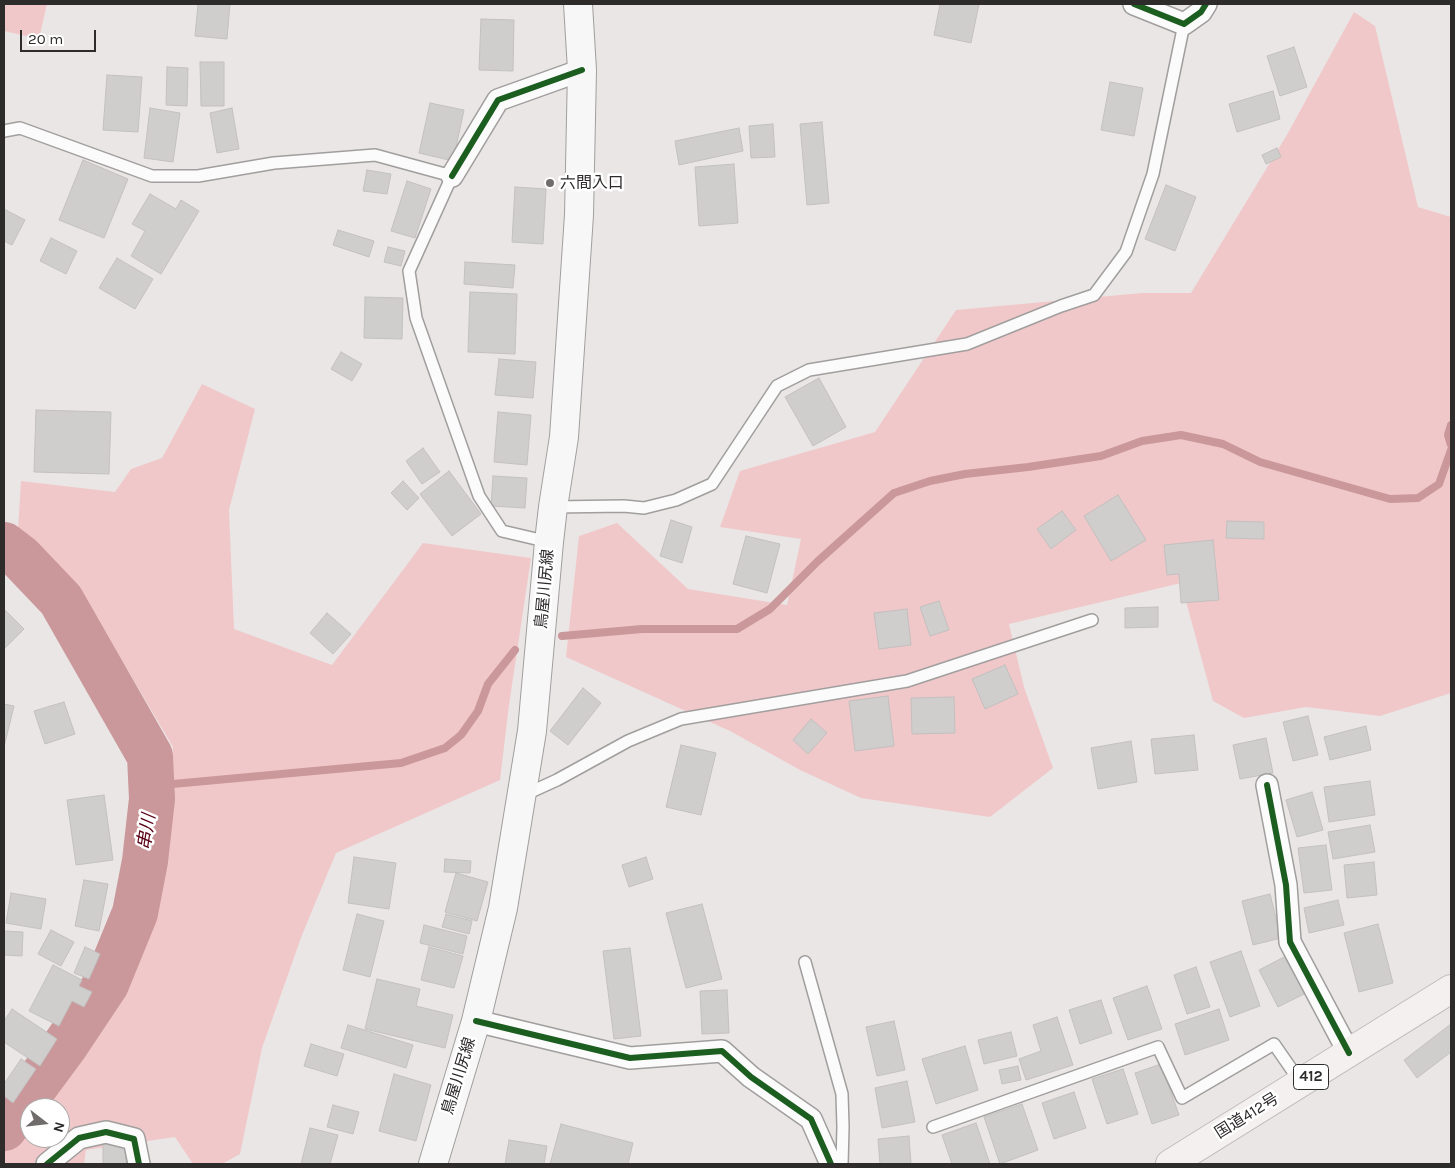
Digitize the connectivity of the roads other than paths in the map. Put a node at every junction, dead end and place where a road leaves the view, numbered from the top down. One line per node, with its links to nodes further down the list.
1 (578, 4): 5 (main road, 鳥屋川尻線)
2 (1134, 4): 4 (street)
3 (1206, 4): 4 (street)
4 (1184, 24): 8 (lane)
5 (582, 70): 7 (street); 8 (main road, 鳥屋川尻線)
6 (4, 131): 7 (lane)
7 (452, 176): 9 (lane)
8 (553, 507): 9 (main road, 鳥屋川尻線)
9 (549, 542): 12 (main road, 鳥屋川尻線)
10 (1092, 620): 12 (lane)
11 (1267, 785): 16 (street)
12 (522, 796): 15 (main road, 鳥屋川尻線)
13 (805, 962): 23 (lane)
14 (1451, 989): 16 (highway, 国道412号 / 412)
15 (476, 1021): 21 (main road, 鳥屋川尻線); 22 (street)
16 (1349, 1053): 17 (highway, 国道412号 / 412)
17 (1301, 1083): 18 (lane); 24 (highway, 国道412号 / 412)
18 (932, 1127)
19 (47, 1164): 20 (street)
20 (139, 1164)
21 (432, 1164)
22 (831, 1164)
23 (842, 1164)
24 (1170, 1164)

